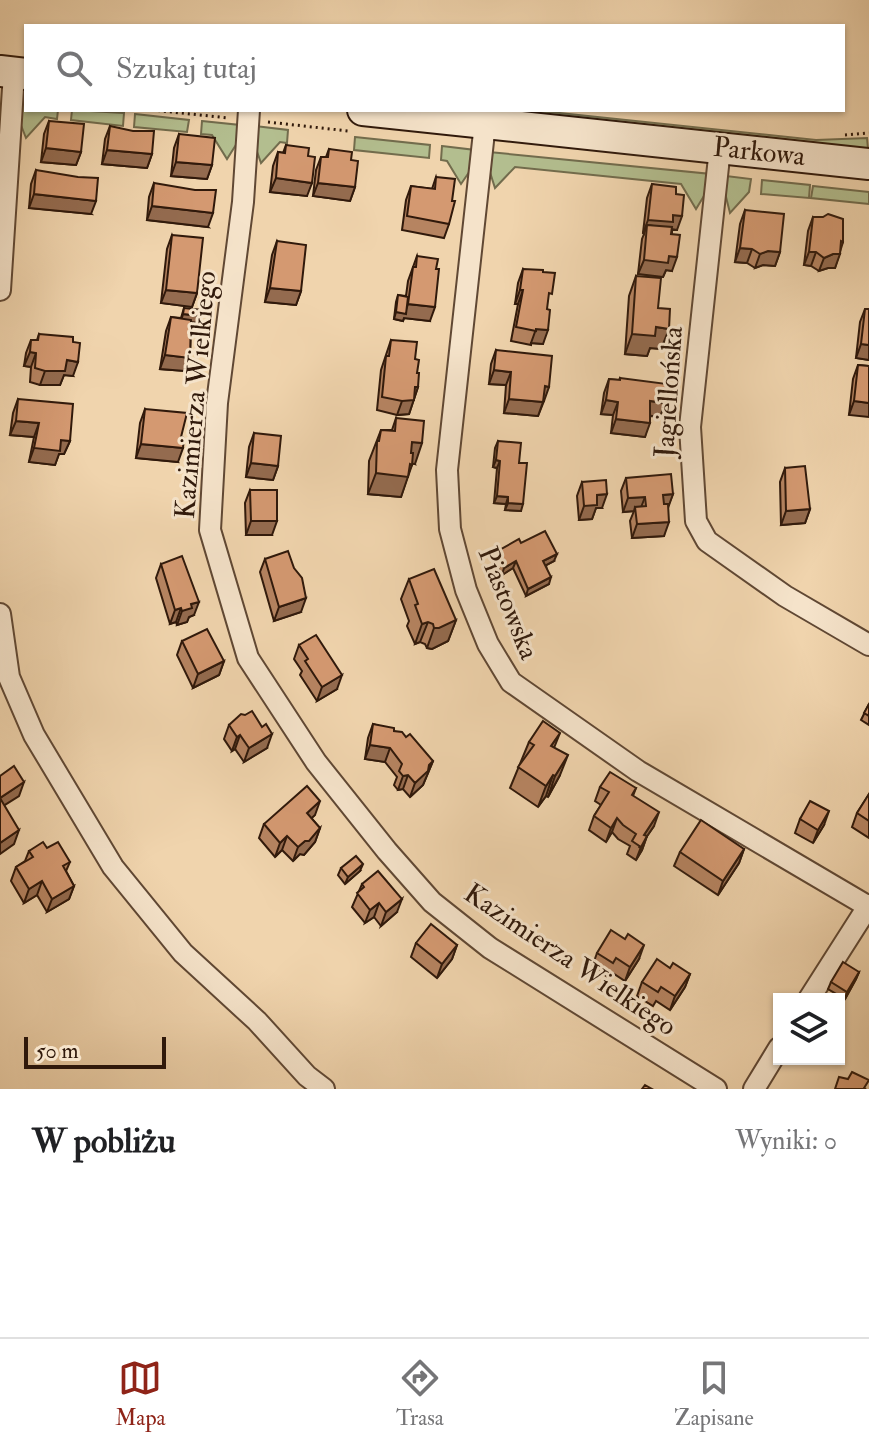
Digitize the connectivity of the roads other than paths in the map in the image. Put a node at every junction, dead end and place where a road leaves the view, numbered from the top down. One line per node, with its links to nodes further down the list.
1 (13, 73): 7 (street)
2 (382, 112): 4 (street, Parkowa)
3 (245, 115): 14 (street, Kazimierza Wielkiego)
4 (485, 123): 5 (street, Parkowa); 10 (street, Piastowska)
5 (720, 148): 6 (street, Parkowa); 9 (street, Jagiellońska)
6 (869, 164)
7 (0, 290)
8 (0, 614): 13 (street)
9 (869, 645)
10 (869, 906): 11 (street)
11 (813, 993)
12 (773, 1058): 15 (street)
13 (324, 1089)
14 (716, 1089)
15 (754, 1089)

